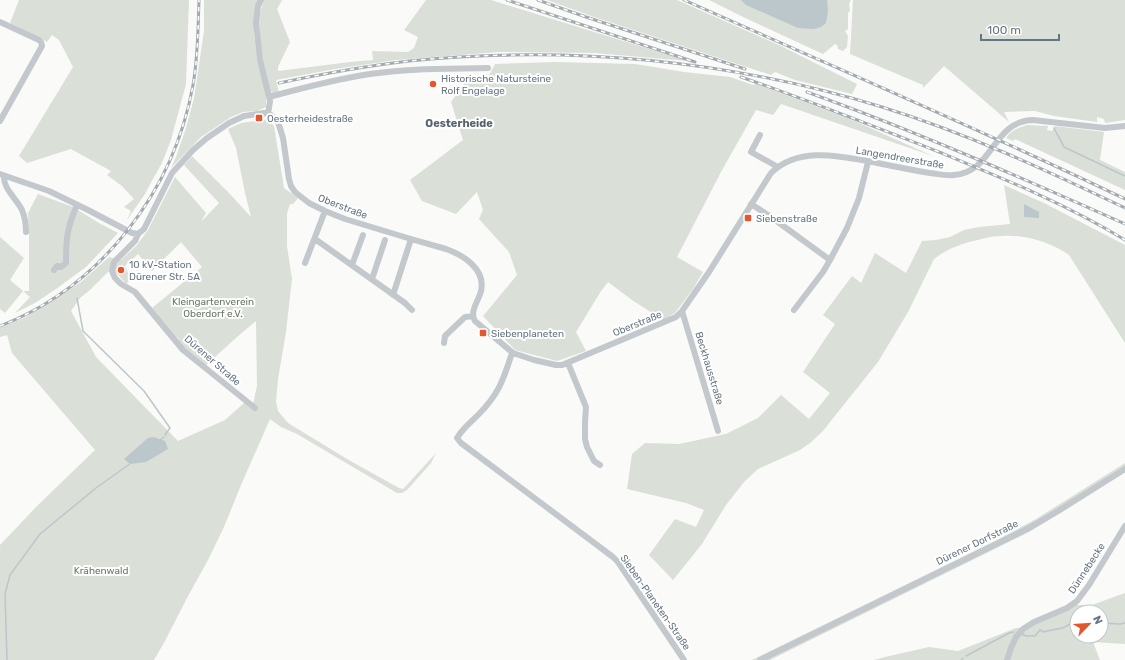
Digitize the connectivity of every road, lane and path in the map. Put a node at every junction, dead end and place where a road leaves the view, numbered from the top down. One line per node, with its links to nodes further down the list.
1 (260, 0): 4 (street)
2 (0, 22): 6 (street)
3 (488, 68): 4 (street)
4 (269, 98): 5 (street)
5 (268, 114): 14 (street, Oberstraße); 17 (street)
6 (0, 121)
7 (1125, 126): 9 (street, Langendreerstraße)
8 (760, 135): 10 (street)
9 (868, 162): 10 (street, Langendreerstraße); 21 (street)
10 (778, 167): 12 (street, Langendreerstraße)
11 (2, 175): 13 (street); 16 (street)
12 (751, 204): 21 (street); 25 (street, Langendreerstraße)
13 (77, 205): 17 (street); 24 (street)
14 (325, 211): 15 (street, Oberstraße); 18 (street)
15 (364, 230): 20 (street, Oberstraße); 23 (street)
16 (26, 232)
17 (138, 234): 35 (street, Dürener Straße)
18 (314, 239): 22 (street); 23 (street)
19 (385, 240): 26 (street)
20 (411, 240): 27 (street); 31 (street, Oberstraße)
21 (830, 260): 29 (street)
22 (305, 263)
23 (352, 265): 26 (street)
24 (54, 270)
25 (709, 272): 30 (street, Oberstraße)
26 (372, 279): 27 (street)
27 (393, 295): 28 (street)
28 (412, 310)
29 (794, 310)
30 (682, 311): 34 (street, Oberstraße); 36 (street, Beckhausstraße)
31 (473, 316): 32 (street); 33 (street, Oberstraße)
32 (444, 344)
33 (513, 353): 34 (street, Oberstraße); 40 (street, Sieben-Planeten-Straße)
34 (568, 363): 37 (street)
35 (254, 408)
36 (718, 431)
37 (600, 465)
38 (1125, 469): 41 (street, Dürener Dorfstraße)
39 (1125, 526): 42 (street, Dünnebecke)
40 (684, 660)
41 (760, 660)
42 (1007, 660)

